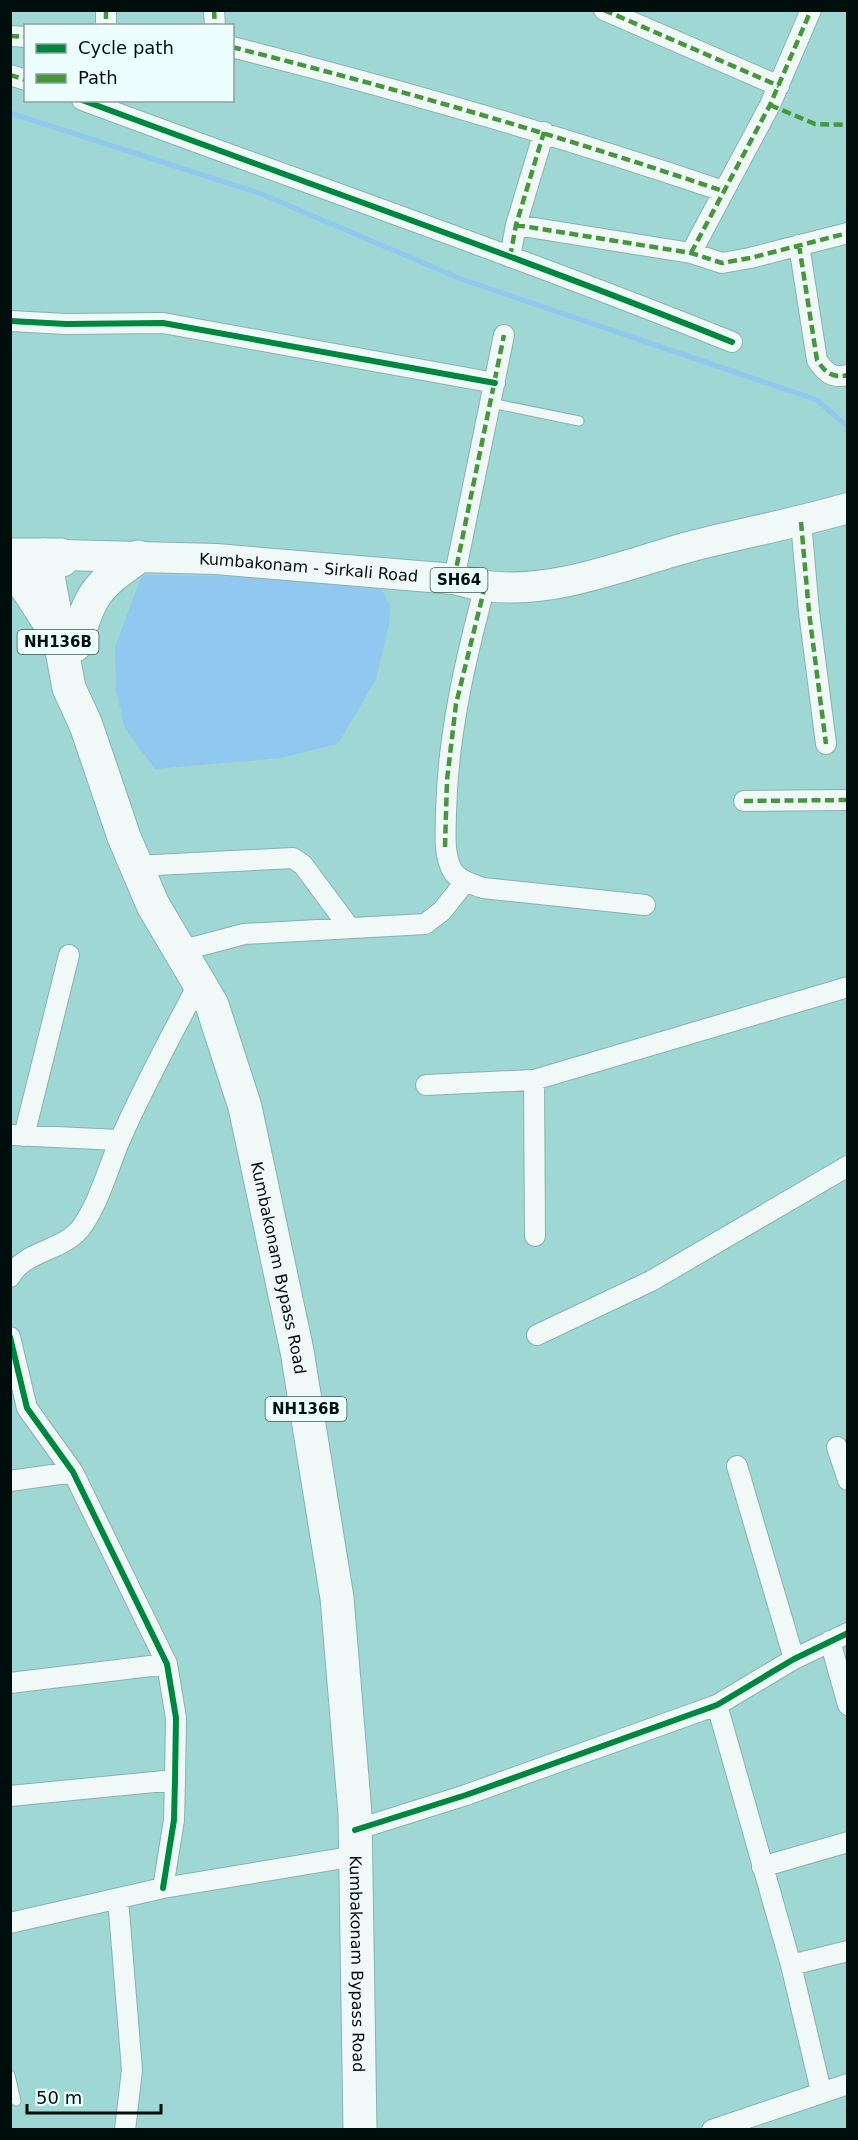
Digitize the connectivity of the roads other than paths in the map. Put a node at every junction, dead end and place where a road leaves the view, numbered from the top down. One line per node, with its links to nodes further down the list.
1 (604, 10): 4 (street)
2 (811, 10): 4 (street)
3 (234, 48): 6 (street)
4 (779, 86): 7 (street)
5 (87, 102): 12 (street)
6 (544, 132): 7 (street); 8 (street)
7 (723, 191): 11 (street)
8 (516, 225): 11 (street); 12 (street)
9 (848, 233): 10 (street)
10 (799, 244): 11 (street); 16 (street)
11 (691, 253)
12 (510, 257): 15 (street)
13 (10, 321): 17 (street)
14 (504, 335): 17 (street)
15 (732, 342)
16 (848, 375)
17 (495, 383): 18 (street)
18 (491, 403): 19 (lane); 26 (street)
19 (579, 421)
20 (848, 508): 21 (main road, Kumbakonam - Sirkali Road / SH64)
21 (801, 522): 27 (main road, Kumbakonam - Sirkali Road / SH64); 29 (street)
22 (10, 555): 23 (highway, Kumbakonam - Sirkali Road)
23 (52, 555): 24 (main road, Kumbakonam - Sirkali Road / SH64); 28 (highway, Kumbakonam Bypass Road / NH136B)
24 (138, 557): 26 (main road, Kumbakonam - Sirkali Road / SH64); 28 (highway)
25 (10, 570): 28 (highway)
26 (454, 579): 27 (main road, Kumbakonam - Sirkali Road / SH64)
27 (485, 586): 33 (street)
28 (66, 641): 32 (highway, Kumbakonam Bypass Road / NH136B)
29 (826, 744)
30 (848, 800): 31 (street)
31 (744, 801)
32 (136, 866): 35 (street); 36 (highway, Kumbakonam Bypass Road / NH136B)
33 (465, 882): 34 (street); 35 (street)
34 (645, 905)
35 (349, 927): 36 (street)
36 (180, 951): 38 (highway, Kumbakonam Bypass Road / NH136B)
37 (69, 955): 42 (street)
38 (199, 983): 43 (street); 63 (highway, Kumbakonam Bypass Road / NH136B)
39 (848, 987): 40 (street)
40 (534, 1080): 41 (street); 45 (street)
41 (426, 1085)
42 (17, 1135): 43 (street)
43 (119, 1140): 46 (street)
44 (848, 1166): 47 (street)
45 (534, 1236)
46 (10, 1277)
47 (537, 1335)
48 (10, 1337): 51 (street)
49 (837, 1447): 52 (street)
50 (737, 1466): 55 (street)
51 (73, 1472): 53 (street); 56 (street)
52 (848, 1480)
53 (10, 1481)
54 (839, 1637): 55 (street); 59 (street)
55 (794, 1659): 58 (street)
56 (167, 1664): 57 (street); 60 (street)
57 (10, 1683)
58 (717, 1705): 63 (street); 64 (street)
59 (848, 1705)
60 (176, 1780): 61 (street); 65 (street)
61 (10, 1796)
62 (848, 1842): 64 (street)
63 (356, 1843): 65 (street); 76 (highway, Kumbakonam Bypass Road / NH136B)
64 (762, 1867): 69 (street)
65 (163, 1888): 66 (street)
66 (118, 1899): 67 (street); 75 (street)
67 (10, 1923)
68 (848, 1951): 69 (street)
69 (791, 1965): 72 (street)
70 (10, 2075): 73 (lane)
71 (848, 2084): 72 (street)
72 (821, 2091): 74 (street)
73 (16, 2101)
74 (717, 2129)
75 (125, 2130)
76 (360, 2130)

